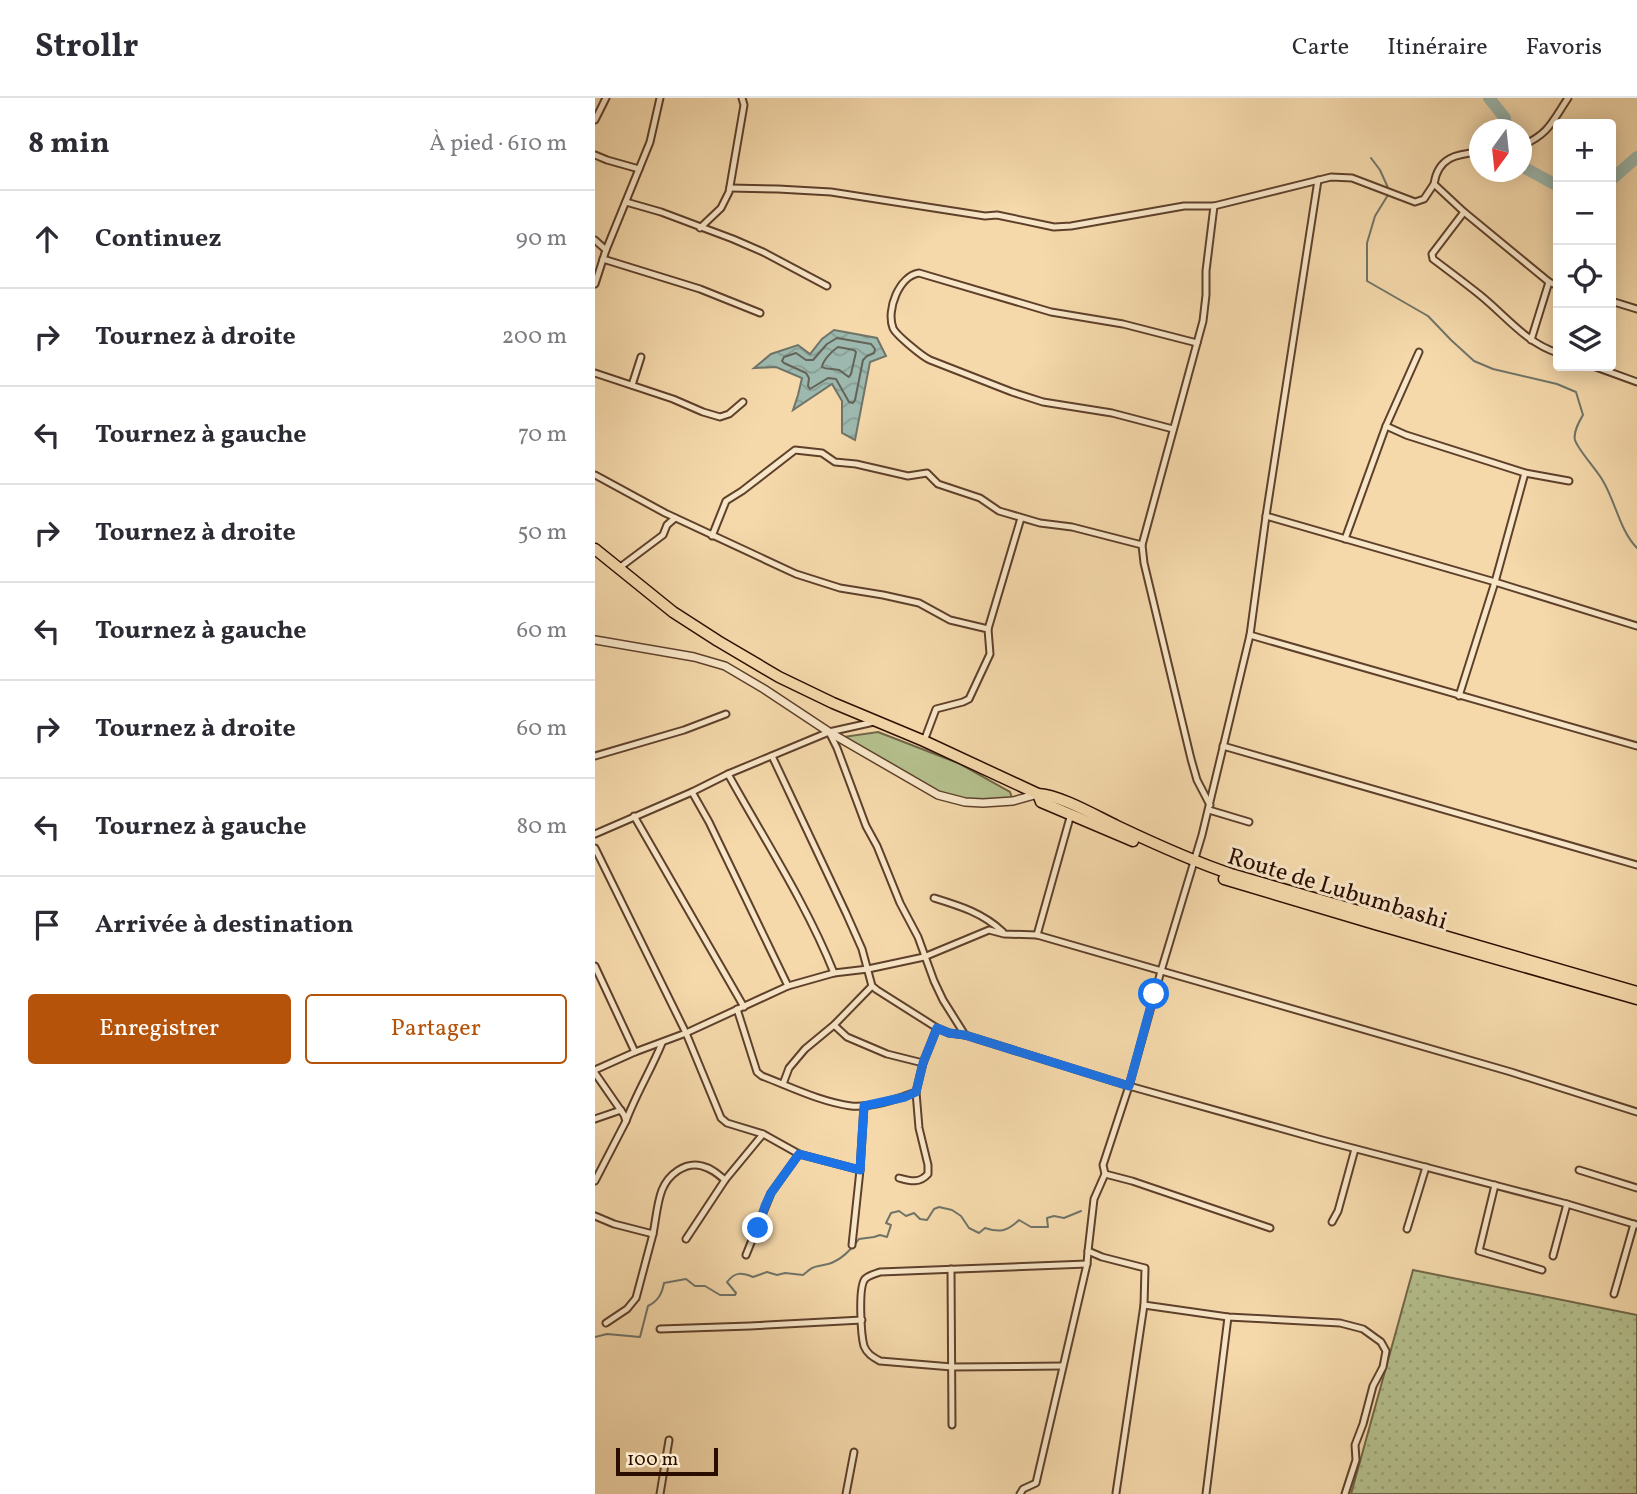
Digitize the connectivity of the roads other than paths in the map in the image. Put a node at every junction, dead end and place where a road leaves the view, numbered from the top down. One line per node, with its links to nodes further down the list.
1 (606, 98): 5 (street)
2 (660, 98): 9 (street)
3 (742, 98): 12 (street)
4 (1568, 98): 6 (street)
5 (595, 120)
6 (1532, 141)
7 (1469, 153): 11 (street)
8 (595, 155): 9 (street)
9 (639, 169): 13 (street)
10 (1318, 180): 11 (street); 14 (street); 42 (street)
11 (1434, 184): 15 (street)
12 (730, 188): 14 (street); 16 (street)
13 (626, 202): 16 (street); 18 (street)
14 (1213, 206): 28 (street)
15 (1464, 212): 20 (street); 27 (street)
16 (700, 228): 23 (street)
17 (595, 240): 18 (street)
18 (606, 250): 19 (street)
19 (603, 259): 21 (street); 26 (street)
20 (1549, 282): 22 (street); 27 (street)
21 (595, 284)
22 (1553, 284)
23 (827, 286)
24 (1616, 303): 25 (street)
25 (1637, 309)
26 (760, 313)
27 (1531, 340): 30 (street)
28 (1197, 343): 38 (street); 38 (street)
29 (1419, 352): 37 (street)
30 (1553, 352)
31 (641, 357): 35 (street)
32 (1607, 371): 34 (street)
33 (595, 373): 35 (street)
34 (1637, 382)
35 (632, 385): 36 (street)
36 (743, 402)
37 (1386, 426): 39 (street); 46 (street)
38 (1173, 429): 47 (street)
39 (1525, 473): 41 (street); 50 (street)
40 (595, 475): 43 (street)
41 (1569, 481)
42 (1266, 516): 46 (street); 53 (street)
43 (675, 518): 45 (street); 49 (street)
44 (1021, 518): 45 (street); 47 (street); 52 (street)
45 (712, 536): 52 (street)
46 (1345, 539): 50 (street)
47 (1142, 545): 67 (street)
48 (595, 549): 49 (highway, Route de Lubumbashi)
49 (619, 568): 57 (highway, Route de Lubumbashi)
50 (1495, 582): 51 (street); 55 (street)
51 (1637, 626)
52 (988, 629): 59 (street)
53 (1250, 635): 55 (street); 60 (street)
54 (595, 640): 58 (street)
55 (1459, 696): 61 (street)
56 (726, 714): 62 (street)
57 (878, 721): 58 (street); 59 (highway, Route de Lubumbashi)
58 (829, 733): 63 (street); 66 (street); 78 (street)
59 (924, 741): 66 (highway, Route de Lubumbashi)
60 (1223, 746): 67 (street); 74 (street)
61 (1637, 746)
62 (595, 756)
63 (772, 756): 64 (street); 80 (street)
64 (728, 774): 65 (street); 82 (street)
65 (692, 792): 69 (street); 83 (street)
66 (1038, 794): 68 (highway, Route de Lubumbashi); 73 (highway, Route de Lubumbashi)
67 (1210, 808): 70 (street); 73 (street)
68 (1071, 814): 73 (highway, Route de Lubumbashi); 77 (street)
69 (634, 816): 71 (street); 87 (street)
70 (1249, 822)
71 (595, 834)
72 (595, 849): 90 (street)
73 (1193, 864): 81 (street); 85 (highway, Route de Lubumbashi); 86 (highway, Route de Lubumbashi)
74 (1637, 865)
75 (935, 898): 76 (street)
76 (1005, 934): 77 (street); 78 (street)
77 (1037, 935): 81 (street)
78 (924, 957): 80 (street); 91 (street)
79 (595, 966): 93 (street)
80 (868, 969): 82 (street); 84 (street)
81 (1161, 971): 97 (street); 101 (street)
82 (834, 973): 83 (street)
83 (788, 986): 87 (street)
84 (872, 986): 88 (street); 89 (street)
85 (1637, 992)
86 (1637, 999)
87 (741, 1008): 90 (street); 96 (street)
88 (834, 1025): 94 (street); 96 (street)
89 (937, 1028): 91 (street); 94 (street)
90 (685, 1032): 92 (street); 104 (street)
91 (965, 1035): 97 (street)
92 (662, 1043): 93 (street); 103 (street)
93 (635, 1052): 95 (street)
94 (923, 1063): 98 (street)
95 (595, 1072): 100 (street)
96 (783, 1084): 99 (street)
97 (1129, 1086): 105 (street); 110 (street)
98 (916, 1092): 99 (street); 112 (street)
99 (864, 1106): 108 (street)
100 (621, 1111): 102 (street); 103 (street)
101 (1637, 1112)
102 (595, 1119)
103 (626, 1121): 111 (street)
104 (763, 1134): 106 (street); 113 (street)
105 (1355, 1149): 107 (street); 118 (street)
106 (799, 1154): 108 (street); 126 (street)
107 (1426, 1167): 114 (street); 121 (street)
108 (860, 1170): 124 (street)
109 (1579, 1170): 115 (street)
110 (1105, 1174): 120 (street); 125 (street)
111 (596, 1178)
112 (899, 1178)
113 (725, 1180): 122 (street); 123 (street)
114 (1495, 1185): 116 (street); 130 (street)
115 (1637, 1188)
116 (1567, 1204): 119 (street); 127 (street)
117 (595, 1216): 122 (street)
118 (1332, 1222)
119 (1635, 1225): 131 (street)
120 (1270, 1228)
121 (1407, 1229)
122 (653, 1234): 135 (street)
123 (686, 1239)
124 (852, 1245)
125 (1088, 1251): 128 (street); 132 (street)
126 (746, 1255)
127 (1553, 1256)
128 (1087, 1264): 129 (street); 137 (street)
129 (951, 1269): 134 (street); 138 (street)
130 (1542, 1270)
131 (1614, 1294)
132 (1144, 1305): 133 (street); 142 (street)
133 (1228, 1317): 146 (street); 147 (street)
134 (862, 1320): 136 (street); 138 (street)
135 (606, 1323)
136 (660, 1329)
137 (1062, 1366): 138 (street); 145 (street)
138 (952, 1367): 139 (street)
139 (952, 1425)
140 (669, 1440): 143 (street)
141 (854, 1452): 144 (street)
142 (1116, 1493)
143 (660, 1494)
144 (846, 1494)
145 (1020, 1494)
146 (1206, 1494)
147 (1345, 1494)

